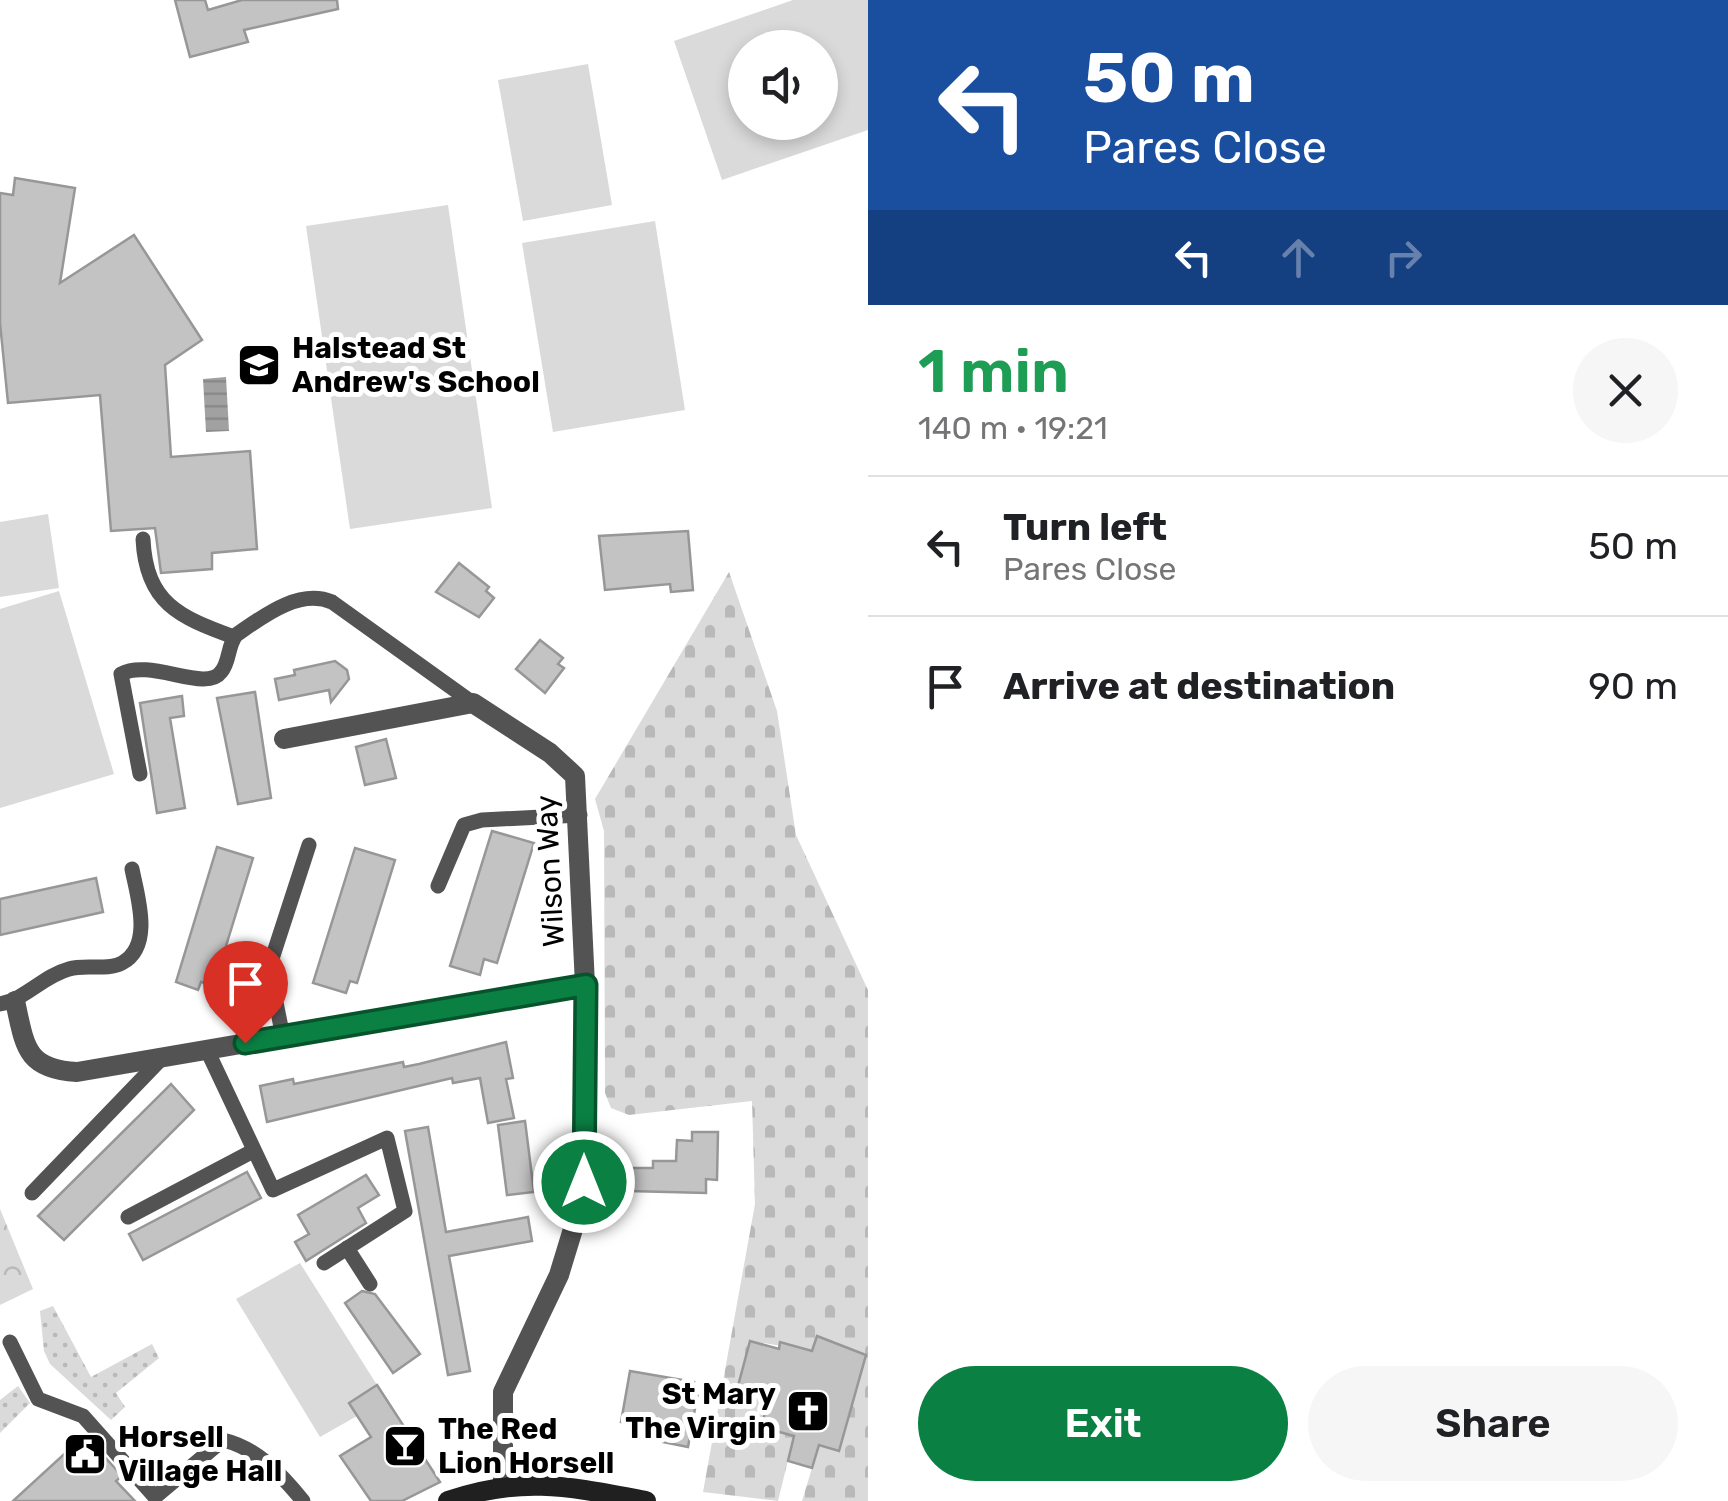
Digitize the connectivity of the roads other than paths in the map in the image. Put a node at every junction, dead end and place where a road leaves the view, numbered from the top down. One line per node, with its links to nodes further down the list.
1 (143, 539): 2 (lane)
2 (234, 637): 3 (lane); 5 (lane)
3 (473, 702): 4 (street); 6 (street, Wilson Way)
4 (284, 739)
5 (140, 774)
6 (580, 815): 9 (lane); 10 (street, Wilson Way)
7 (309, 845): 12 (lane)
8 (132, 869): 11 (lane)
9 (438, 886)
10 (586, 985): 12 (street); 22 (street, Wilson Way)
11 (8, 1002): 14 (street)
12 (283, 1037): 13 (street)
13 (207, 1050): 14 (street); 15 (lane)
14 (164, 1057): 16 (lane)
15 (253, 1151): 17 (lane); 18 (lane)
16 (32, 1193)
17 (128, 1217)
18 (347, 1248): 19 (lane); 20 (lane)
19 (324, 1264)
20 (370, 1284)
21 (10, 1342): 24 (lane)
22 (503, 1485): 23 (street); 25 (street)
23 (559, 1493): 26 (street)
24 (303, 1501)
25 (448, 1501)
26 (646, 1501)

